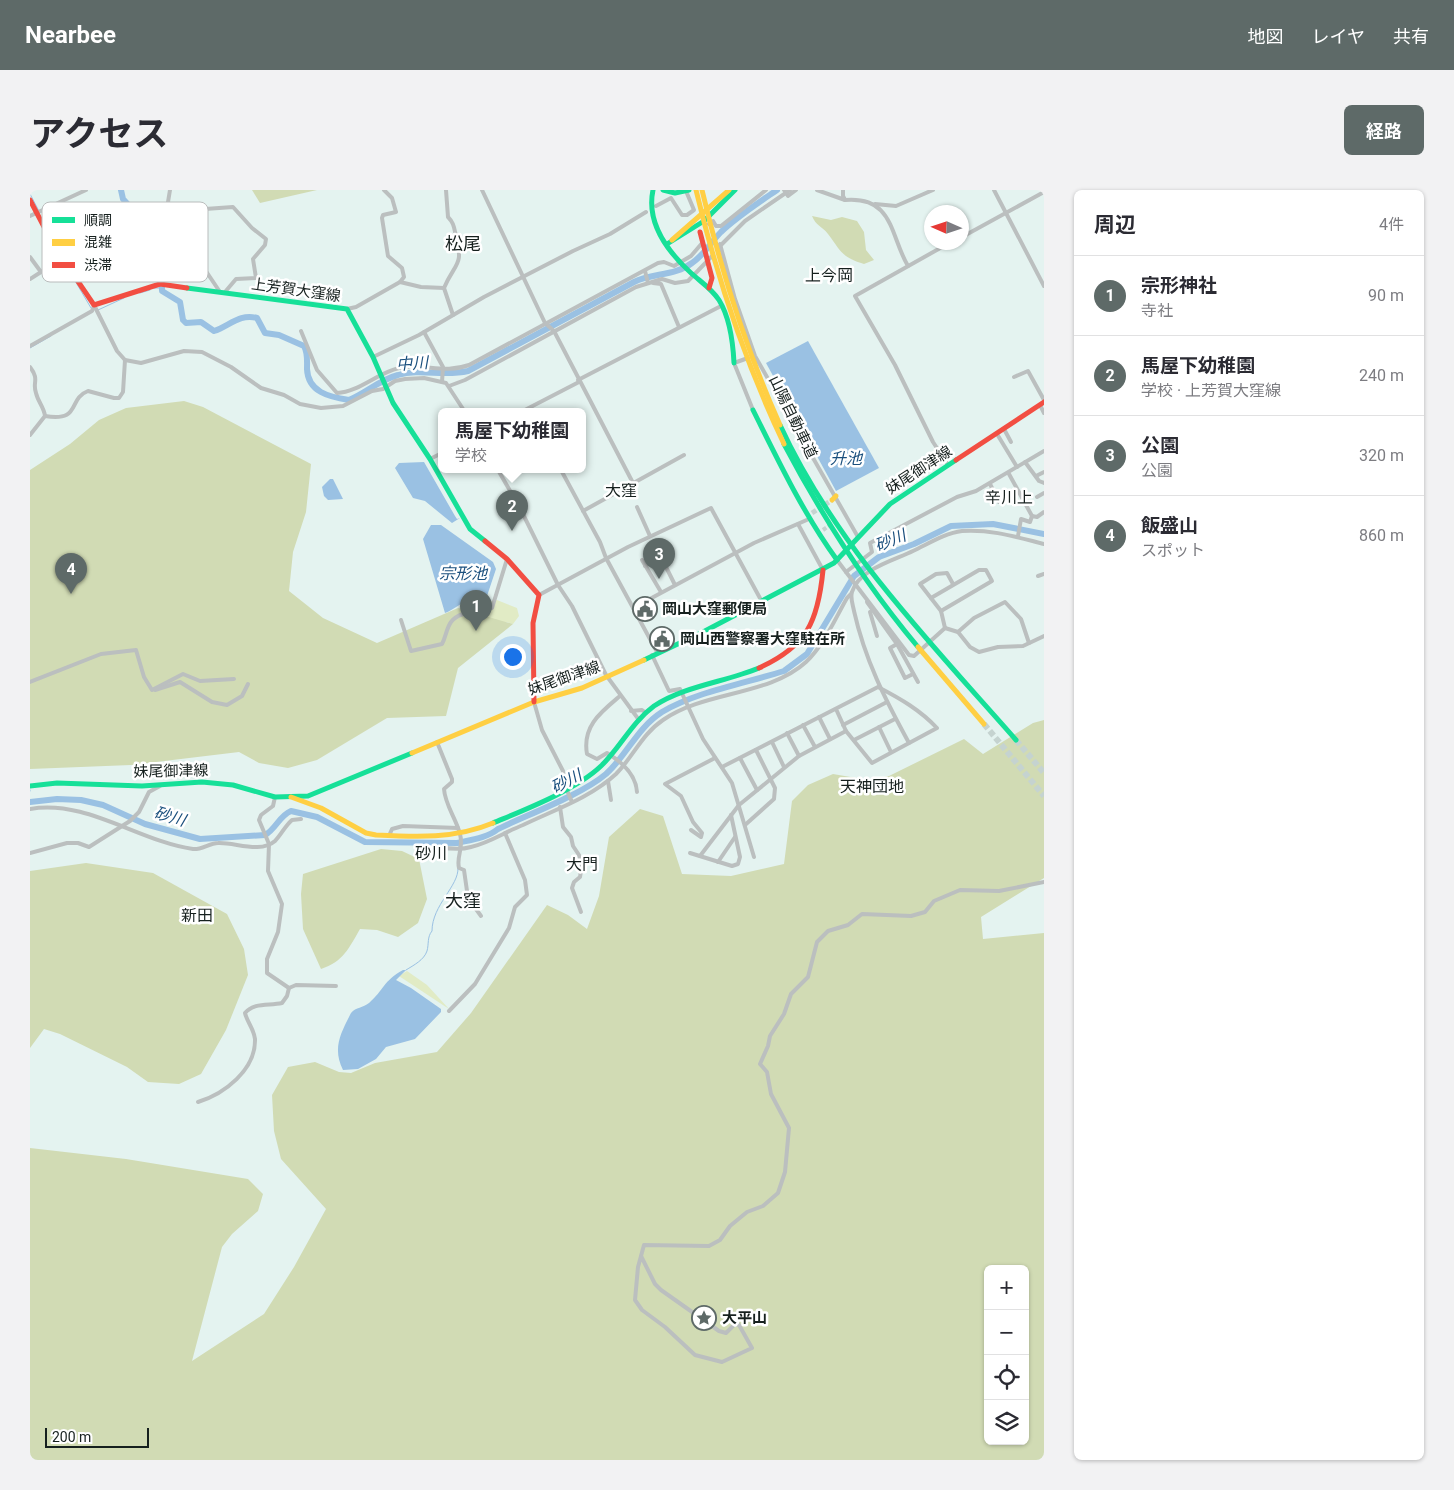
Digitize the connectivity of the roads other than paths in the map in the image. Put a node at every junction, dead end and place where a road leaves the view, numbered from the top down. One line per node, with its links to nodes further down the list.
1 (86, 190): 22 (street)
2 (384, 190): 49 (street)
3 (446, 190): 52 (street)
4 (482, 190): 46 (street)
5 (653, 190): 35 (main road)
6 (663, 190): 17 (main road)
7 (695, 190): 69 (main road, 山陽自動車道)
8 (702, 190): 69 (main road, 山陽自動車道)
9 (729, 190): 35 (main road)
10 (735, 190): 35 (main road)
11 (766, 190): 32 (street)
12 (796, 190): 18 (street)
13 (817, 190): 21 (street)
14 (844, 190): 21 (street)
15 (933, 190): 23 (street)
16 (994, 190): 29 (street)
17 (687, 191): 24 (street)
18 (786, 191): 36 (street)
19 (1044, 192): 29 (street)
20 (30, 200): 28 (main road)
21 (846, 200): 23 (street)
22 (60, 202)
23 (875, 204): 41 (street)
24 (656, 206)
25 (208, 209): 54 (street)
26 (42, 211): 28 (street)
27 (646, 212): 46 (street)
28 (37, 213): 30 (street); 31 (main road)
29 (1005, 214): 33 (street); 51 (street)
30 (30, 216)
31 (42, 223)
32 (700, 232): 34 (main road)
33 (969, 233)
34 (703, 243): 39 (main road); 40 (street)
35 (667, 244): 40 (main road)
36 (720, 244): 39 (street); 65 (street)
37 (937, 250): 41 (street)
38 (30, 256): 43 (street)
39 (708, 260): 45 (street); 53 (main road)
40 (681, 263): 42 (street); 45 (main road)
41 (908, 266): 93 (street)
42 (645, 271): 50 (street); 59 (street)
43 (41, 272): 47 (street)
44 (208, 272): 54 (street)
45 (692, 274): 50 (street); 53 (main road)
46 (524, 278): 58 (street); 59 (street)
47 (30, 279)
48 (77, 282): 56 (main road)
49 (400, 282): 52 (street); 57 (street)
50 (648, 283): 60 (street); 62 (street)
51 (1044, 286)
52 (444, 288): 58 (street)
53 (709, 288): 55 (main road)
54 (222, 292): 56 (main road, 上芳賀大窪線); 57 (main road, 上芳賀大窪線)
55 (721, 306): 60 (street); 68 (main road)
56 (96, 309): 64 (street); 67 (street)
57 (347, 310): 66 (main road, 上芳賀大窪線)
58 (453, 315): 63 (street)
59 (545, 323): 62 (street); 71 (street)
60 (679, 327): 75 (street)
61 (301, 331): 72 (street)
62 (554, 331): 75 (street); 77 (street)
63 (424, 332): 66 (street); 71 (street)
64 (30, 346)
65 (755, 356): 68 (street); 116 (street)
66 (373, 357): 72 (main road, 上芳賀大窪線)
67 (125, 360): 76 (street); 83 (street)
68 (734, 363): 81 (street)
69 (751, 365): 170 (main road, 山陽自動車道); 178 (main road, 山陽自動車道)
70 (30, 367): 83 (street)
71 (443, 371): 72 (street); 74 (street)
72 (381, 375): 76 (main road, 上芳賀大窪線)
73 (1014, 376): 78 (street)
74 (442, 381): 76 (street); 77 (street)
75 (579, 381): 80 (street); 102 (street)
76 (385, 386): 91 (main road, 上芳賀大窪線)
77 (449, 386): 79 (street)
78 (1043, 402): 82 (street); 84 (main road, 妹尾御津線)
79 (463, 408)
80 (533, 408)
81 (753, 410): 111 (main road)
82 (1044, 413)
83 (45, 416): 86 (street)
84 (1004, 429): 85 (main road, 妹尾御津線); 87 (street)
85 (996, 434): 93 (main road, 妹尾御津線); 94 (street)
86 (30, 435)
87 (1011, 442)
88 (1044, 450): 92 (street)
89 (438, 455): 91 (street)
90 (684, 455): 102 (street)
91 (430, 459): 96 (main road, 上芳賀大窪線)
92 (1025, 462): 94 (street); 101 (street)
93 (948, 466): 116 (main road, 妹尾御津線)
94 (1017, 466): 100 (street)
95 (1044, 472): 101 (street)
96 (438, 473)
97 (438, 473): 122 (main road, 上芳賀大窪線)
98 (500, 473): 131 (street)
99 (563, 473): 109 (street)
100 (1009, 474): 104 (street); 112 (street)
101 (1036, 476): 103 (street)
102 (633, 483): 109 (street)
103 (1044, 483)
104 (990, 484): 107 (street); 127 (street)
105 (1044, 493): 106 (street)
106 (1037, 497)
107 (999, 502)
108 (637, 507): 114 (street)
109 (583, 511): 121 (street)
110 (1044, 512): 112 (street)
111 (809, 516): 113 (street); 124 (main road)
112 (1032, 516): 115 (street)
113 (798, 524): 119 (street); 126 (street)
114 (650, 536): 119 (street); 121 (street)
115 (1018, 536): 117 (street); 133 (street)
116 (858, 537): 124 (main road, 妹尾御津線)
117 (1044, 544)
118 (658, 551): 120 (street)
119 (736, 553): 132 (street); 139 (street)
120 (661, 557): 125 (street); 132 (street)
121 (606, 558): 131 (street); 141 (street)
122 (507, 559): 136 (main road, 上芳賀大窪線); 143 (street)
123 (642, 560): 125 (street)
124 (837, 560): 126 (main road, 妹尾御津線); 127 (street)
125 (645, 566): 134 (street)
126 (823, 570): 139 (main road, 妹尾御津線); 159 (main road)
127 (847, 573): 133 (street)
128 (1044, 574): 129 (street)
129 (1038, 576)
130 (953, 584): 137 (street); 137 (street); 142 (street)
131 (558, 585): 136 (street); 152 (street)
132 (675, 585): 134 (street)
133 (856, 586): 135 (street); 138 (street)
134 (661, 592): 141 (street)
135 (851, 594): 157 (street); 163 (street)
136 (539, 595): 161 (main road)
137 (931, 598): 142 (street)
138 (865, 599): 140 (street); 144 (street)
139 (761, 600): 150 (main road, 妹尾御津線)
140 (869, 606): 146 (street); 149 (street)
141 (633, 608): 150 (street)
142 (941, 611): 144 (street)
143 (401, 620)
144 (945, 628): 145 (street)
145 (958, 632): 148 (street); 148 (street)
146 (877, 636)
147 (1044, 636): 148 (street)
148 (1029, 643)
149 (897, 644): 151 (street); 151 (street)
150 (655, 653): 152 (main road, 妹尾御津線); 159 (street)
151 (913, 674): 155 (street)
152 (607, 677): 160 (street); 161 (main road, 妹尾御津線)
153 (234, 678): 158 (street)
154 (30, 682): 158 (street)
155 (918, 682)
156 (248, 684): 158 (street)
157 (878, 687): 162 (street); 164 (street); 181 (street)
158 (152, 690)
159 (683, 694): 163 (street); 166 (main road)
160 (620, 696): 165 (street); 185 (street)
161 (534, 702): 179 (main road, 妹尾御津線); 196 (street)
162 (887, 702): 168 (street); 172 (street)
163 (687, 707): 187 (street); 189 (street)
164 (836, 709): 167 (street); 172 (street)
165 (631, 712): 166 (street); 169 (street)
166 (646, 713): 169 (main road)
167 (819, 717): 171 (street); 176 (street)
168 (895, 718): 173 (street); 181 (street)
169 (639, 720): 185 (main road)
170 (984, 724)
171 (803, 725): 175 (street); 182 (street)
172 (843, 725): 174 (street)
173 (878, 727): 177 (street); 184 (street)
174 (846, 730): 176 (street); 177 (street)
175 (787, 733): 180 (street); 186 (street)
176 (830, 739): 182 (street)
177 (854, 740): 184 (street)
178 (1016, 740)
179 (437, 742): 200 (main road, 妹尾御津線); 210 (street)
180 (772, 742): 183 (street); 190 (street)
181 (909, 743): 184 (street)
182 (814, 747): 186 (street)
183 (756, 750): 188 (street); 192 (street)
184 (891, 752)
185 (612, 756): 189 (street); 196 (main road)
186 (799, 756): 190 (street)
187 (715, 758): 191 (street); 211 (street)
188 (740, 758): 191 (street); 197 (street)
189 (623, 765): 193 (street); 198 (street)
190 (784, 767): 192 (street)
191 (722, 768): 203 (street)
192 (771, 778): 197 (street); 208 (street)
193 (608, 781): 201 (street); 202 (street)
194 (162, 784): 195 (main road, 妹尾御津線); 199 (main road, 妹尾御津線); 209 (street)
195 (30, 786)
196 (566, 790): 202 (street); 213 (main road)
197 (757, 790): 203 (street)
198 (637, 792)
199 (275, 797): 200 (main road, 妹尾御津線); 216 (street)
200 (291, 797): 214 (main road)
201 (611, 800)
202 (572, 802): 204 (street)
203 (739, 805): 206 (street); 208 (street)
204 (560, 807): 212 (street); 225 (street)
205 (30, 809): 209 (street)
206 (731, 815): 215 (street); 221 (street)
207 (301, 819): 216 (street)
208 (745, 825): 222 (street)
209 (121, 827): 216 (street); 219 (street)
210 (458, 828): 213 (street); 214 (street)
211 (691, 830)
212 (506, 833): 218 (street); 229 (street)
213 (460, 835): 214 (main road); 218 (street)
214 (390, 836)
215 (736, 837): 223 (street); 223 (street)
216 (268, 843): 228 (street)
217 (440, 847): 218 (street)
218 (461, 849): 226 (street)
219 (30, 853)
220 (690, 853): 221 (street)
221 (700, 856): 223 (street)
222 (754, 857)
223 (718, 862)
224 (1044, 882): 231 (street)
225 (581, 912)
226 (481, 916)
227 (336, 986): 228 (street)
228 (288, 988): 230 (street)
229 (449, 1011)
230 (198, 1102)
231 (641, 1256): 231 (street)

